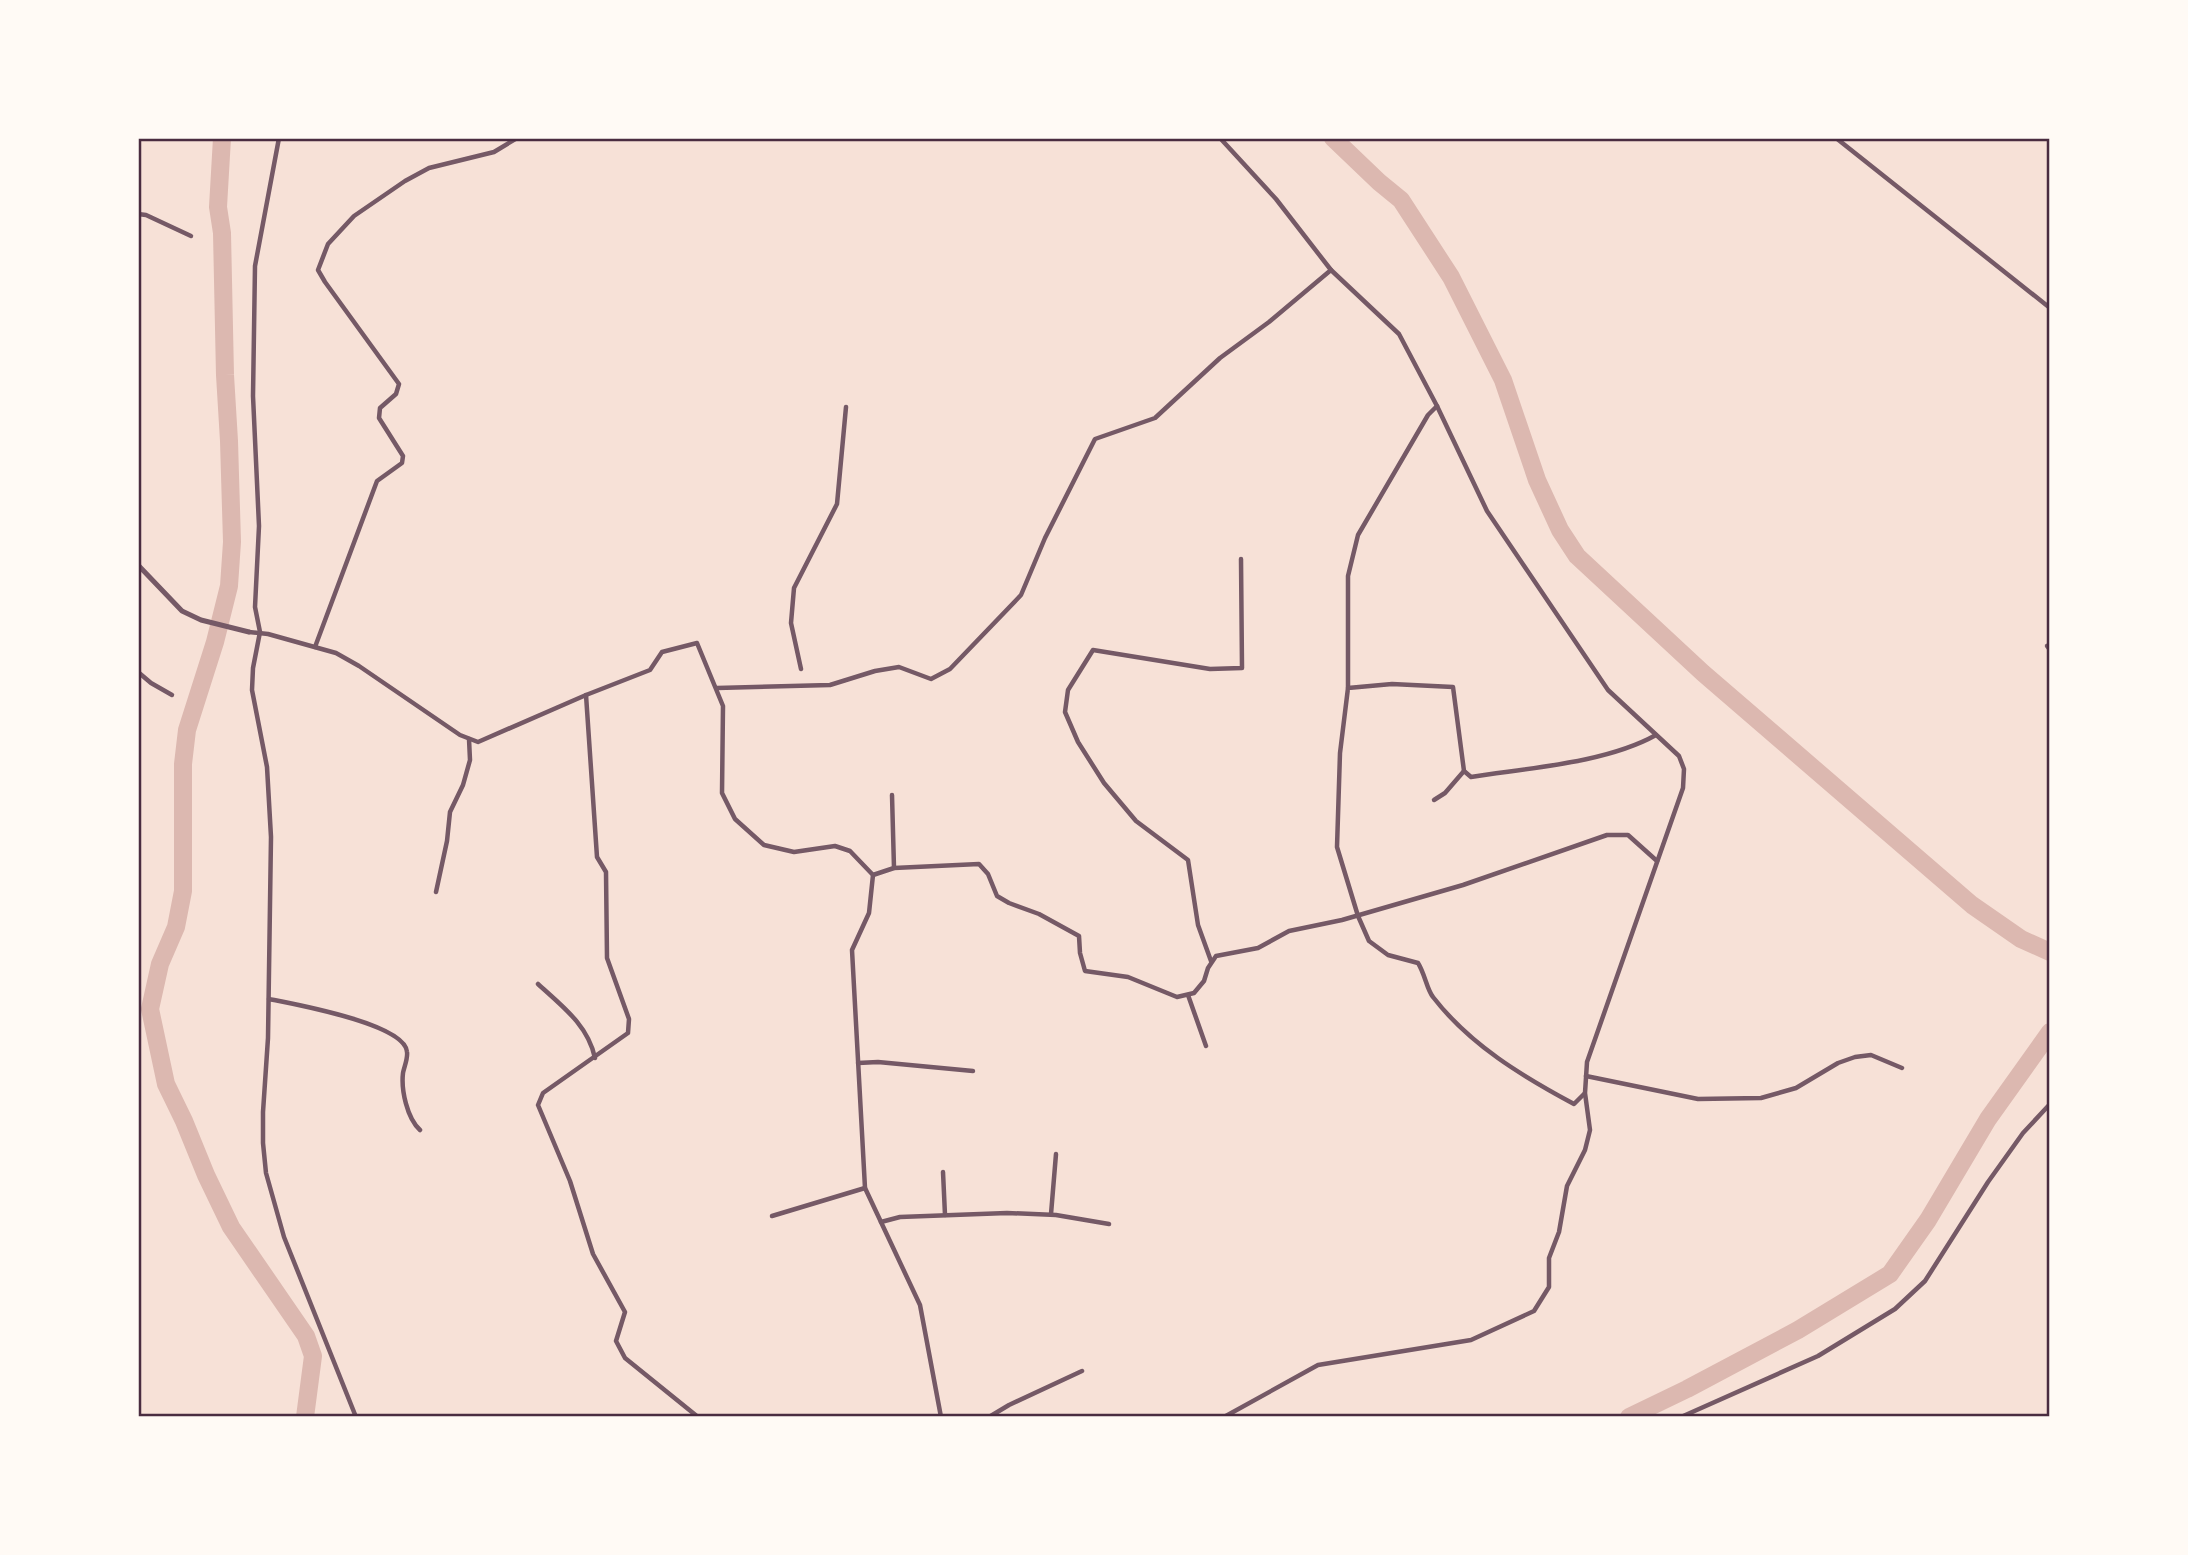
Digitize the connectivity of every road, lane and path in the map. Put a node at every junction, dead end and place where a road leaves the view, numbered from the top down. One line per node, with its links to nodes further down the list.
1 (279, 138): 14 (street)
2 (517, 138): 15 (street)
3 (1220, 138): 7 (street)
4 (1836, 138): 8 (street)
5 (138, 214): 6 (street)
6 (191, 236)
7 (1331, 270): 9 (street); 18 (street)
8 (2050, 308)
9 (1437, 406): 19 (street); 22 (street)
10 (846, 407): 16 (street)
11 (1241, 559): 32 (street)
12 (138, 565): 13 (street)
13 (249, 632): 14 (street)
14 (260, 632): 15 (street); 35 (street)
15 (315, 647): 23 (street)
16 (801, 669)
17 (138, 672): 20 (street)
18 (717, 688): 21 (street); 29 (street)
19 (1348, 688): 24 (street); 31 (street)
20 (172, 695)
21 (586, 695): 23 (street); 37 (street)
22 (1656, 735): 24 (street); 27 (street)
23 (469, 739): 30 (street)
24 (1464, 771): 26 (street)
25 (892, 795): 28 (street)
26 (1434, 800)
27 (1657, 861): 31 (street); 41 (street)
28 (894, 867): 29 (street); 34 (street)
29 (873, 875): 38 (street)
30 (436, 892)
31 (1358, 916): 32 (street); 42 (street)
32 (1212, 962): 34 (street)
33 (538, 984): 37 (street)
34 (1188, 995): 36 (street)
35 (269, 999): 44 (street); 54 (street)
36 (1206, 1046)
37 (595, 1058): 55 (street)
38 (858, 1063): 40 (street); 47 (street)
39 (1902, 1068): 41 (street)
40 (973, 1071)
41 (1586, 1076): 42 (street)
42 (1585, 1093): 58 (street)
43 (2050, 1104): 59 (street)
44 (420, 1130)
45 (1056, 1154): 48 (street)
46 (943, 1172): 49 (street)
47 (865, 1188): 50 (street); 51 (street)
48 (1051, 1214): 49 (street); 52 (street)
49 (945, 1215): 51 (street)
50 (772, 1216)
51 (881, 1222): 56 (street)
52 (1109, 1224)
53 (1082, 1371): 57 (street)
54 (356, 1417)
55 (698, 1417)
56 (941, 1417)
57 (989, 1417)
58 (1224, 1417)
59 (1681, 1417)

